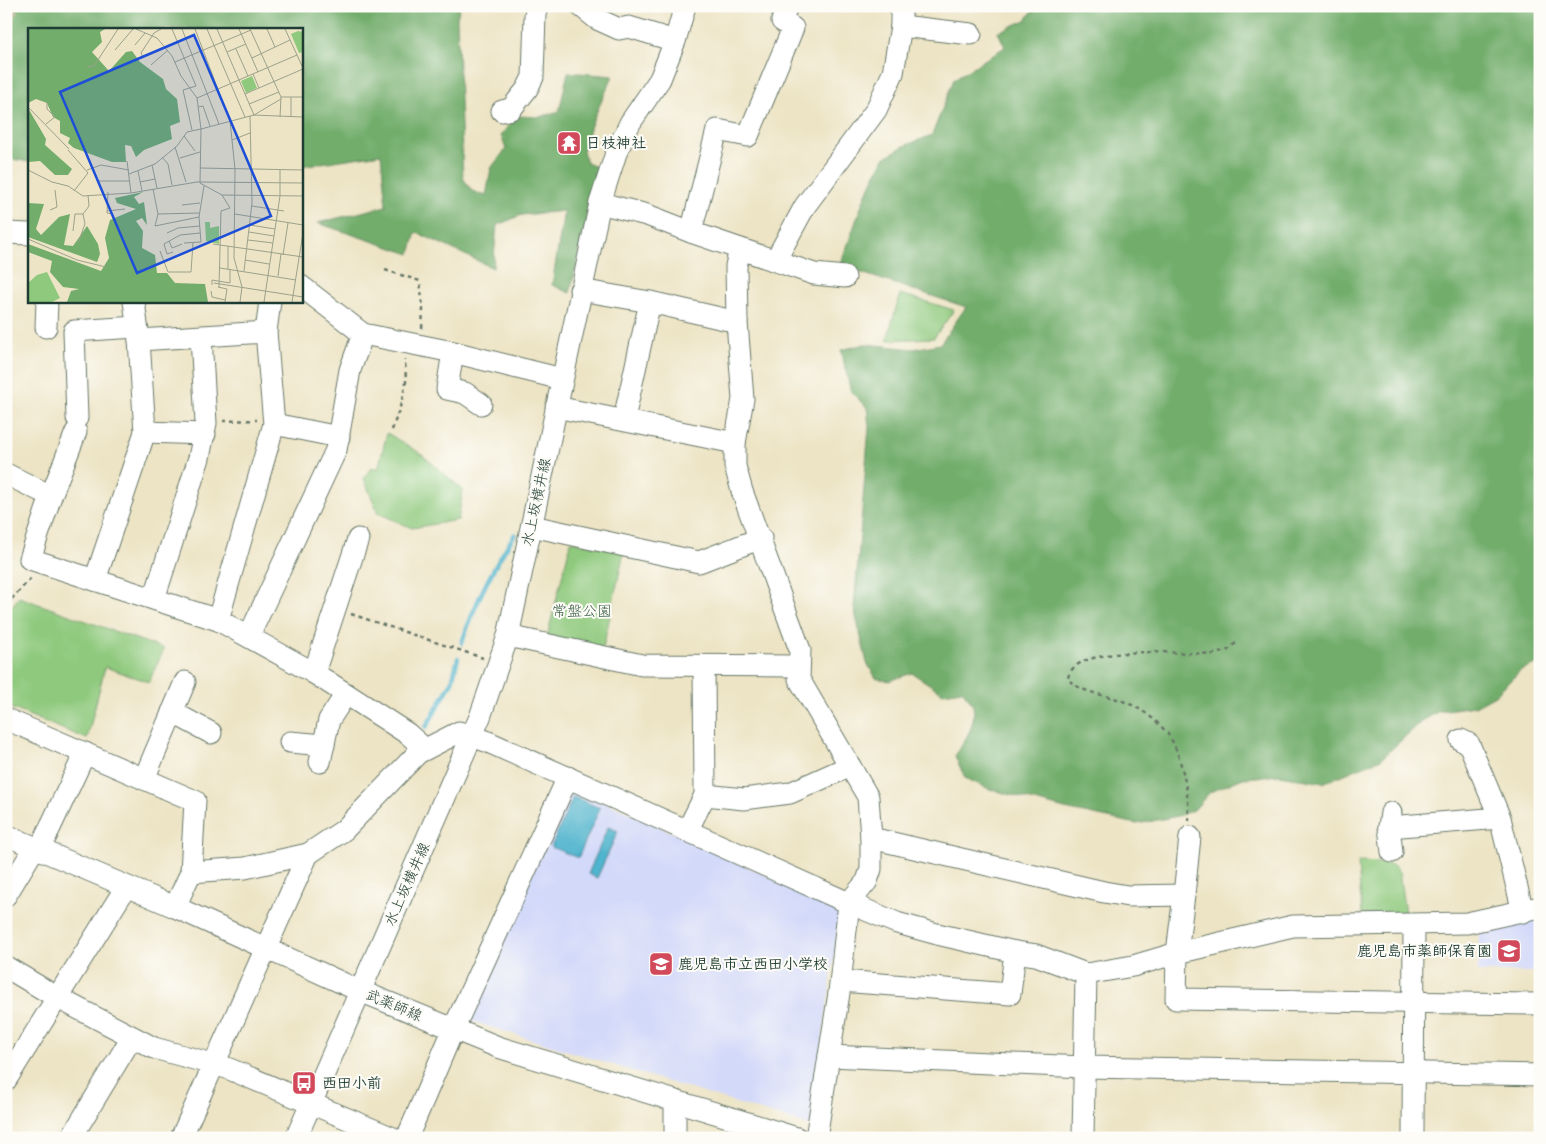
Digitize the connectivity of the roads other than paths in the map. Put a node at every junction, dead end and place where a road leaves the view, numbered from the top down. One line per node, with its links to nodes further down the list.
1 (537, 6): 8 (street)
2 (581, 6): 7 (street)
3 (685, 6): 7 (street, 水上坂横井線)
4 (787, 6): 10 (street)
5 (901, 16): 6 (street); 14 (street)
6 (971, 34)
7 (675, 41): 9 (street, 水上坂横井線)
8 (502, 111)
9 (600, 204): 10 (street); 17 (street, 水上坂横井線)
10 (691, 232): 13 (street)
11 (6, 233): 12 (street)
12 (28, 234)
13 (740, 249): 14 (street); 22 (street)
14 (775, 261): 15 (street)
15 (845, 277)
16 (302, 287): 26 (street)
17 (580, 290): 21 (street); 29 (street, 水上坂横井線)
18 (48, 302): 23 (street)
19 (134, 302): 25 (street)
20 (270, 302): 24 (street)
21 (650, 302): 22 (street); 32 (street)
22 (737, 322): 37 (street)
23 (46, 327)
24 (266, 332): 27 (street); 33 (street)
25 (138, 333): 27 (street); 35 (street); 39 (street)
26 (363, 334): 28 (street); 36 (street)
27 (201, 337): 34 (street)
28 (453, 352): 29 (street); 30 (street)
29 (562, 379): 31 (street, 水上坂横井線)
30 (481, 404)
31 (556, 407): 32 (street); 40 (street, 水上坂横井線)
32 (624, 420): 37 (street)
33 (266, 422): 36 (street); 45 (street)
34 (213, 428): 35 (street); 44 (street)
35 (145, 432): 43 (street)
36 (339, 437): 46 (street)
37 (735, 443): 42 (street)
38 (6, 474): 39 (street)
39 (51, 496): 43 (street)
40 (532, 526): 42 (street); 47 (street, 水上坂横井線)
41 (358, 538): 50 (street)
42 (761, 538): 49 (street)
43 (95, 580): 44 (street)
44 (154, 599): 45 (street)
45 (218, 620): 46 (street)
46 (249, 636): 50 (street)
47 (508, 636): 48 (street); 56 (street, 水上坂横井線)
48 (704, 666): 49 (street); 64 (street)
49 (799, 666): 61 (street)
50 (314, 673): 52 (street)
51 (185, 682): 53 (street)
52 (346, 694): 58 (street); 59 (street)
53 (172, 712): 55 (street); 63 (street)
54 (6, 719): 60 (street)
55 (211, 733)
56 (471, 735): 59 (street); 62 (street); 87 (street, 水上坂横井線)
57 (1461, 740): 65 (street)
58 (290, 742)
59 (425, 749): 72 (street)
60 (85, 753): 63 (street); 70 (street)
61 (850, 766): 64 (street); 69 (street)
62 (568, 776): 66 (street); 91 (street)
63 (144, 779): 73 (street)
64 (705, 795): 66 (street)
65 (1500, 818): 71 (street); 79 (street)
66 (687, 831): 77 (street)
67 (6, 835): 70 (street, 武薬師線)
68 (1190, 837): 76 (street)
69 (871, 838): 76 (street); 77 (street)
70 (37, 848): 74 (street, 武薬師線); 75 (street)
71 (1392, 852)
72 (308, 854): 73 (street); 81 (street)
73 (191, 872): 78 (street)
74 (126, 887): 78 (street, 武薬師線); 88 (street)
75 (6, 895)
76 (1184, 895): 83 (street)
77 (849, 903): 82 (street); 86 (street)
78 (175, 907): 81 (street, 武薬師線)
79 (1531, 909): 80 (street)
80 (1414, 925): 83 (street); 89 (street)
81 (266, 949): 87 (street, 武薬師線); 94 (street)
82 (1015, 952): 85 (street); 86 (street)
83 (1177, 953): 85 (street); 89 (street)
84 (6, 968): 88 (street)
85 (1086, 974): 95 (street)
86 (841, 981): 93 (street)
87 (360, 991): 91 (street, 武薬師線); 100 (street, 水上坂横井線)
88 (58, 998): 92 (street); 98 (street)
89 (1414, 1003): 90 (street); 96 (street)
90 (1540, 1004)
91 (453, 1030): 99 (street, 武薬師線); 105 (street)
92 (132, 1037): 94 (street); 101 (street)
93 (829, 1056): 95 (street); 108 (street)
94 (212, 1064): 100 (street); 102 (street)
95 (1084, 1067): 96 (street); 109 (street)
96 (1414, 1073): 97 (street); 110 (street)
97 (1540, 1075)
98 (6, 1080)
99 (676, 1101): 106 (street); 107 (street, 武薬師線)
100 (311, 1103): 103 (street, 水上坂横井線); 104 (street)
101 (71, 1138)
102 (180, 1138)
103 (296, 1138)
104 (393, 1138)
105 (407, 1138)
106 (675, 1138)
107 (797, 1138)
108 (816, 1138)
109 (1084, 1138)
110 (1413, 1138)

